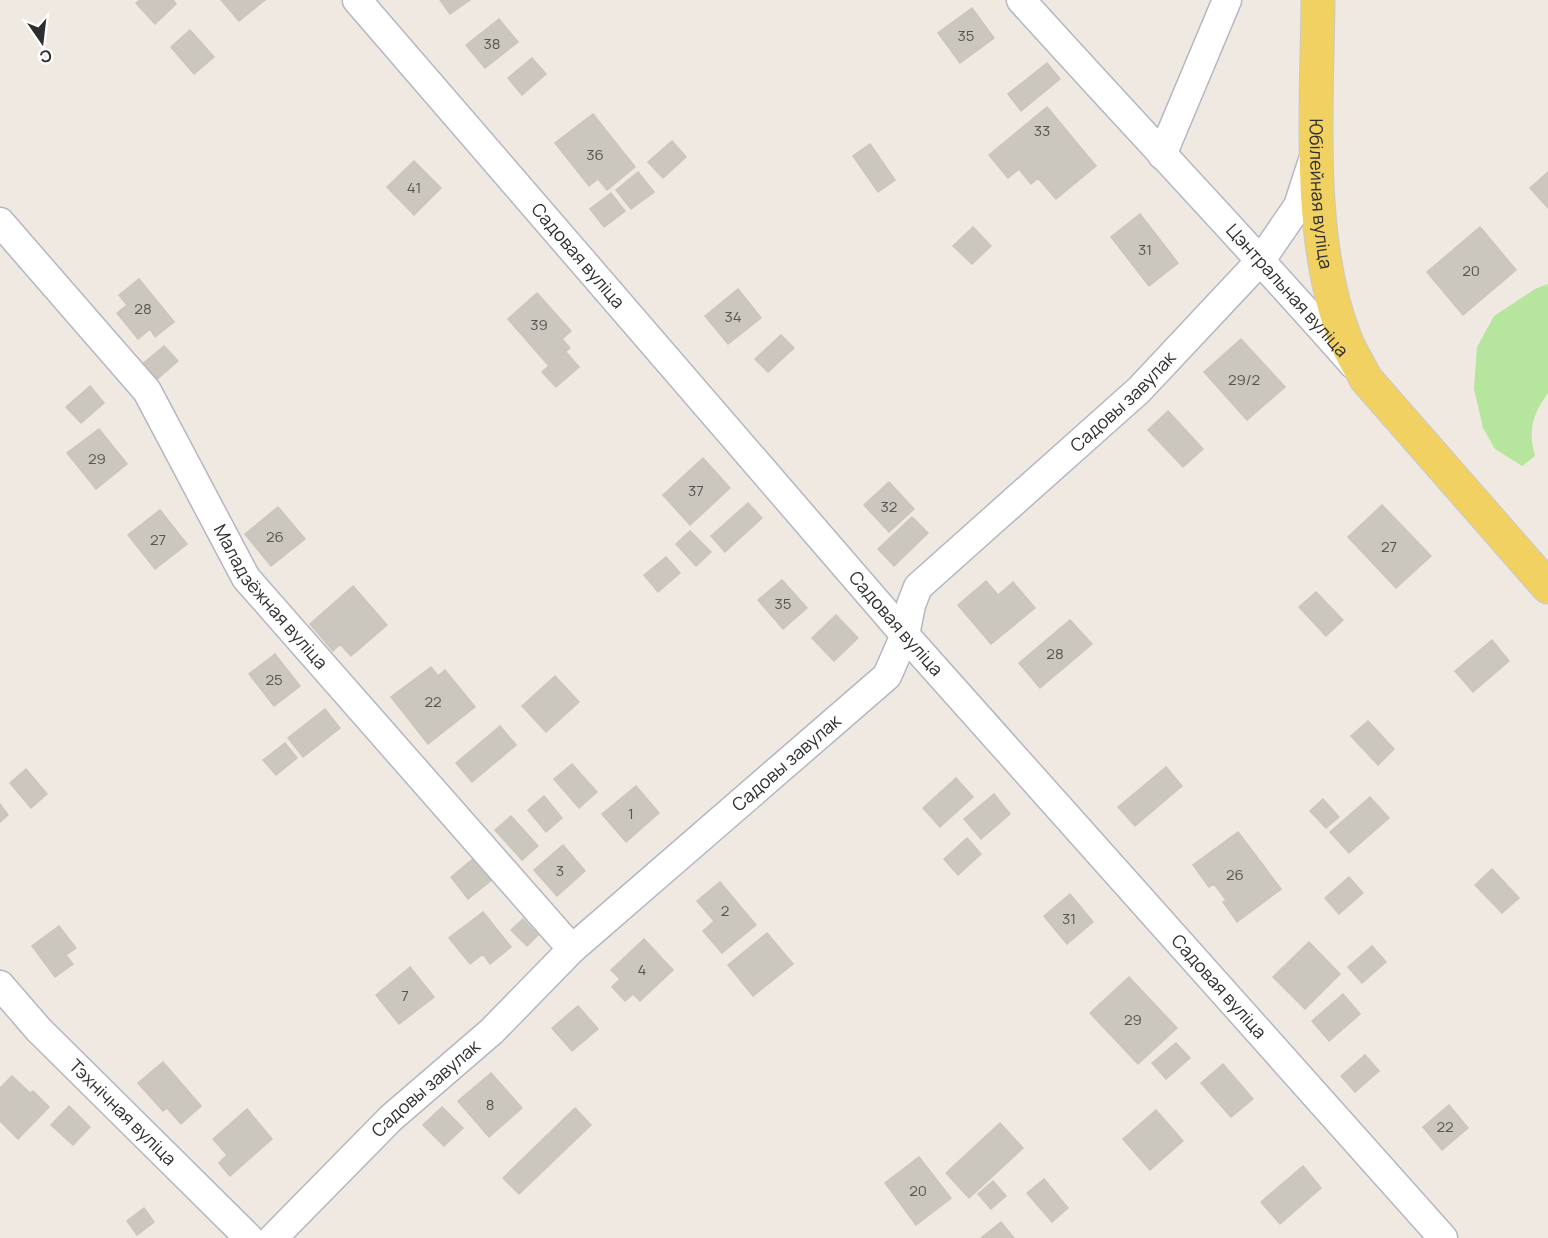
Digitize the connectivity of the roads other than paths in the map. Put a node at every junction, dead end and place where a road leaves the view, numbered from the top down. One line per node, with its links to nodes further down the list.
1 (357, 0): 11 (street, Садовая вуліца)
2 (1021, 0): 6 (street, Цэнтральная вуліца)
3 (1227, 0): 6 (street)
4 (1318, 0): 5 (main road, Юбілейная вуліца)
5 (1316, 153): 8 (street, Садовы завулак); 9 (main road, Юбілейная вуліца)
6 (1162, 156): 8 (street, Цэнтральная вуліца)
7 (0, 222): 12 (street, Маладзёжная вуліца)
8 (1261, 260): 9 (street, Цэнтральная вуліца); 11 (street, Садовы завулак)
9 (1366, 379): 10 (main road, Цэнтральная вуліца)
10 (1548, 587)
11 (905, 635): 12 (street, Садовы завулак); 16 (street, Садовая вуліца)
12 (572, 949): 15 (street, Садовы завулак)
13 (0, 985): 14 (street, Тэхнічная вуліца)
14 (249, 1238)
15 (273, 1238)
16 (1443, 1238)

